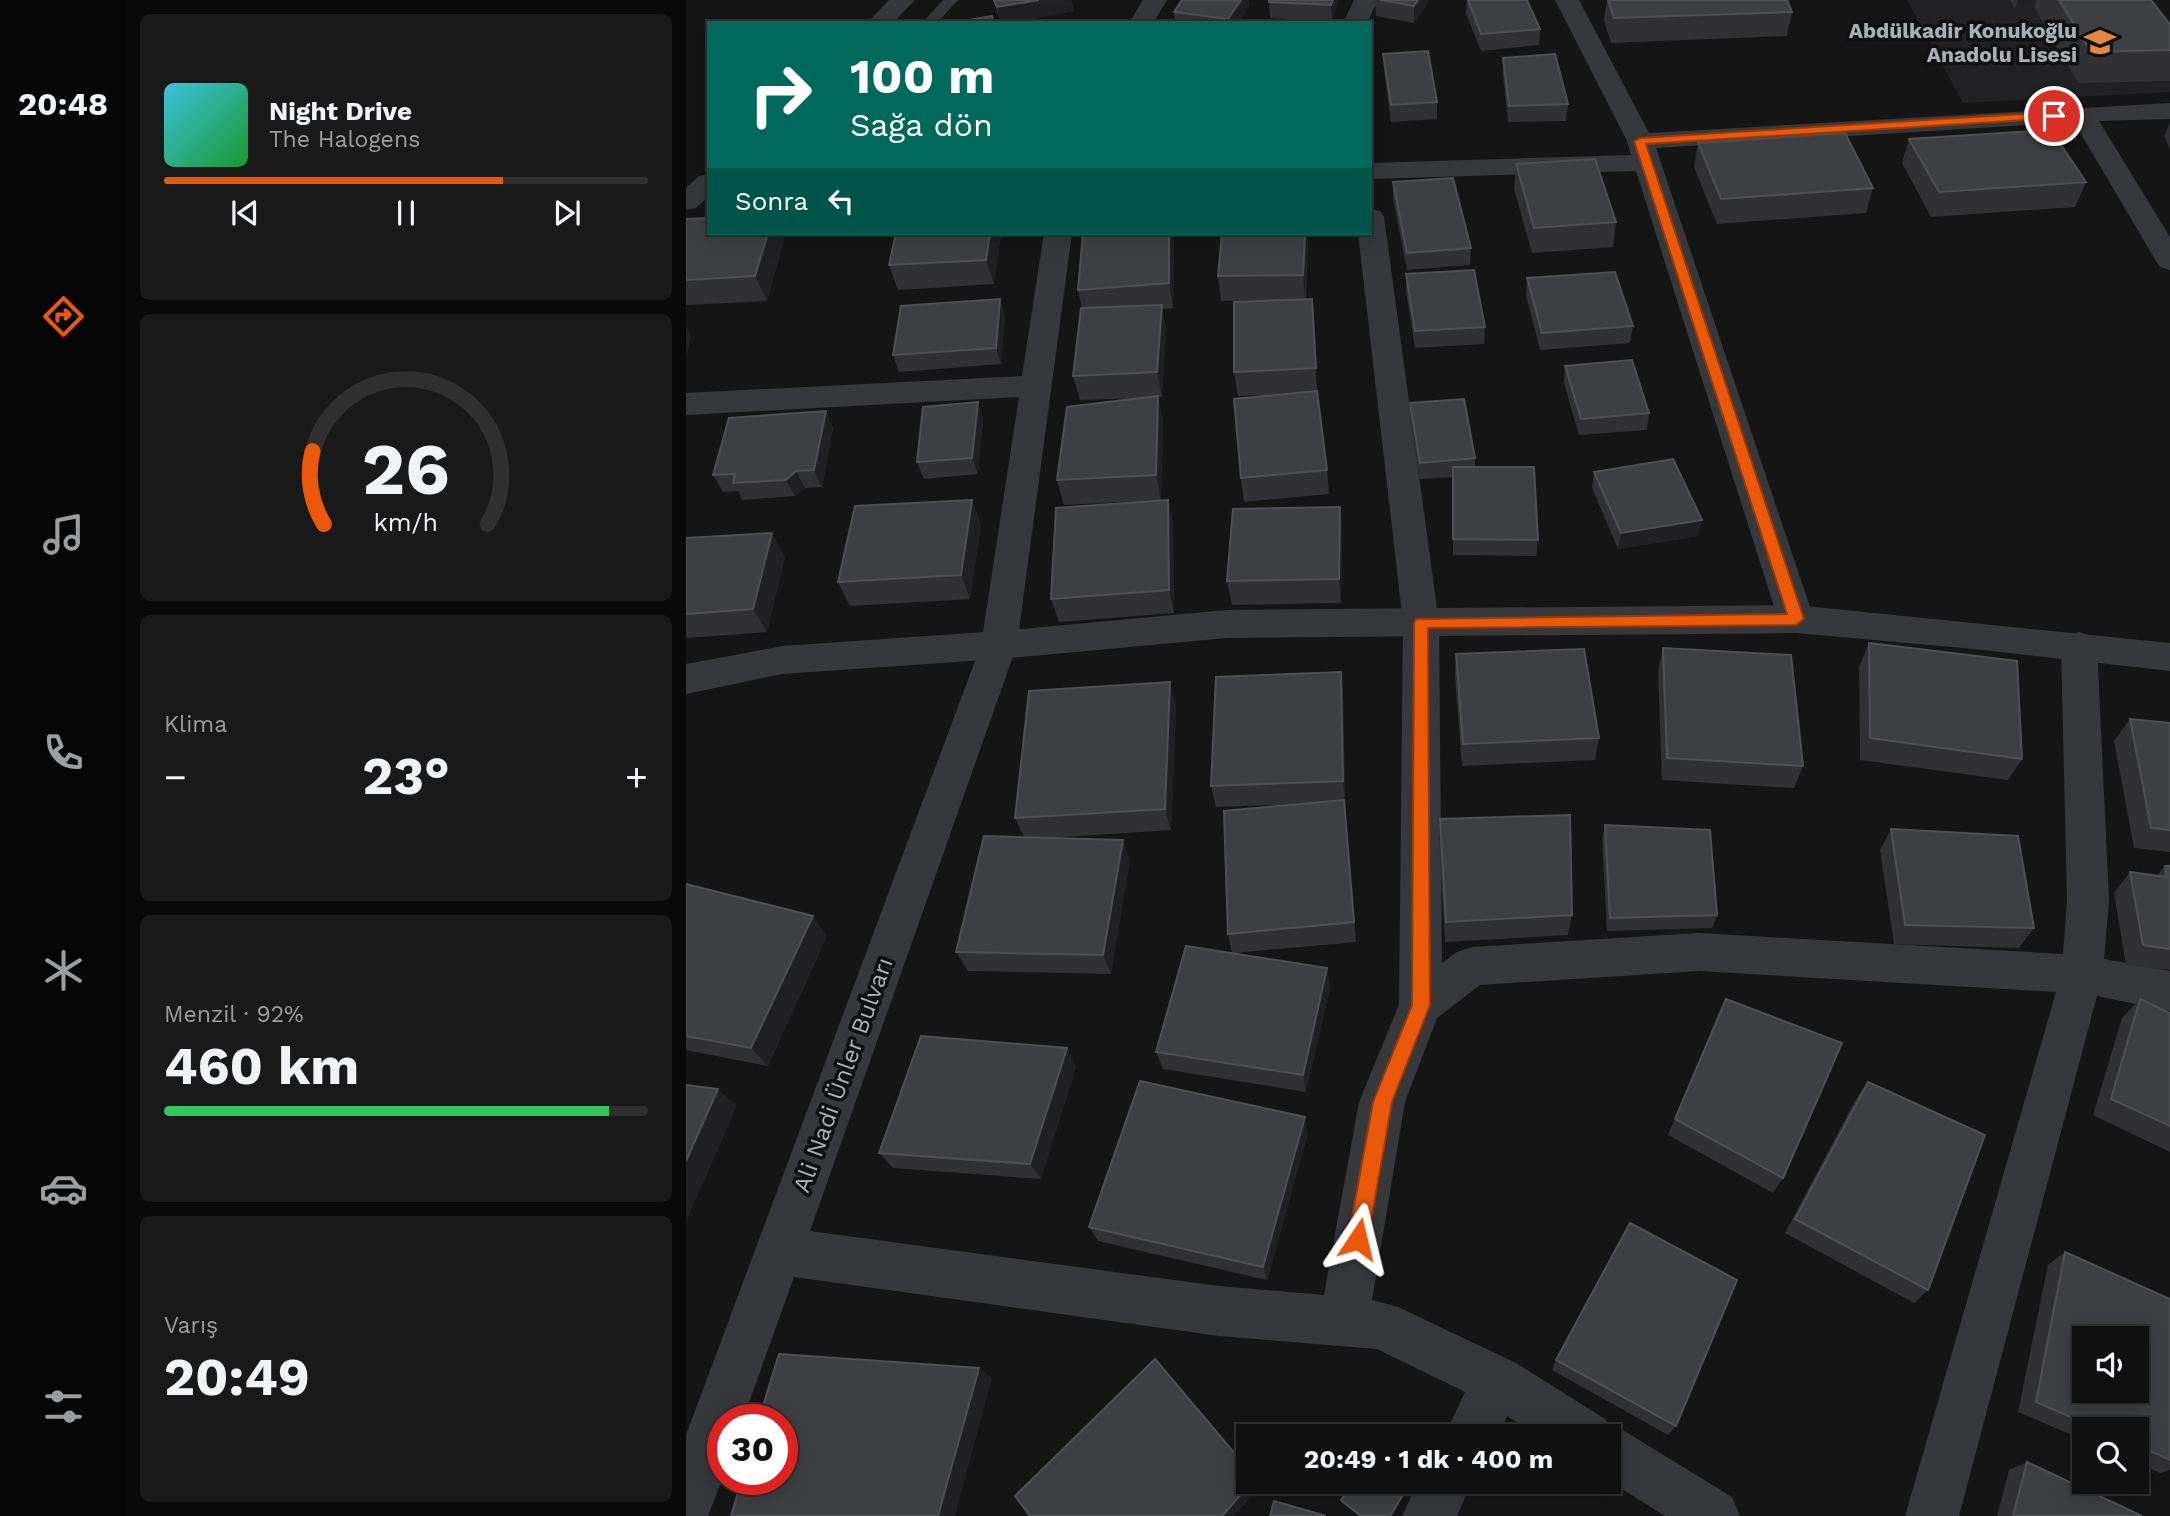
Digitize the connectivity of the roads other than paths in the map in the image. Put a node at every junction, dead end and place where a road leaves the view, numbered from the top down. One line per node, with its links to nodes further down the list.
1 (903, 0): 6 (street)
2 (951, 0): 7 (lane)
3 (1155, 0): 8 (street)
4 (1366, 0): 9 (street)
5 (1567, 0): 12 (street)
6 (881, 21)
7 (931, 21)
8 (1142, 21)
9 (1356, 21)
10 (2170, 111): 11 (street)
11 (2082, 114): 12 (street); 18 (street)
12 (1643, 152): 14 (street); 21 (street)
13 (705, 169): 15 (street)
14 (1372, 171)
15 (686, 202)
16 (1372, 233): 22 (street)
17 (1058, 235): 19 (street, Ali Nadi Ünler Bulvarı)
18 (2170, 261)
19 (1036, 386): 20 (street); 23 (street, Ali Nadi Ünler Bulvarı)
20 (686, 404)
21 (1796, 619): 22 (street); 24 (street)
22 (1421, 623): 23 (street); 29 (street)
23 (999, 645): 26 (street); 30 (street, Ali Nadi Ünler Bulvarı)
24 (2079, 646): 25 (street); 27 (street)
25 (2170, 657)
26 (686, 679)
27 (2082, 974): 28 (street); 29 (street); 40 (street)
28 (2170, 991)
29 (1421, 1005): 31 (street)
30 (779, 1251): 31 (street); 37 (street, Ali Nadi Ünler Bulvarı)
31 (1344, 1321): 32 (street)
32 (1498, 1381): 33 (street); 34 (street)
33 (1476, 1424)
34 (1566, 1424)
35 (1621, 1458): 39 (street)
36 (1440, 1494): 38 (street)
37 (686, 1506)
38 (1429, 1516)
39 (1713, 1516)
40 (1932, 1516)

